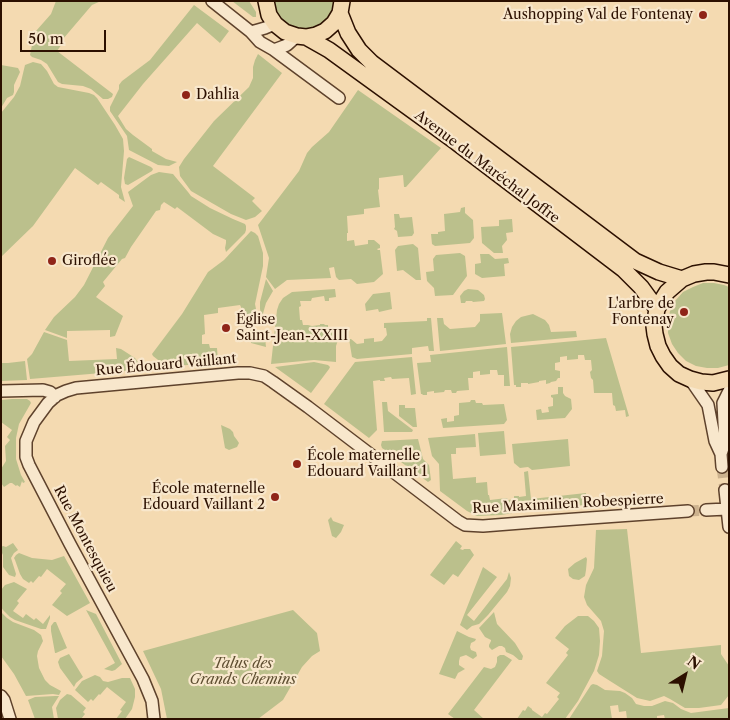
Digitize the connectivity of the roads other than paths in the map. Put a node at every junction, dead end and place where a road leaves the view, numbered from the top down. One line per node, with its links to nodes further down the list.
1 (212, 1): 5 (street)
2 (265, 2): 4 (main road)
3 (341, 7): 6 (main road); 10 (main road, Avenue du Maréchal Joffre)
4 (275, 24): 5 (street); 6 (main road, Avenue du Maréchal Joffre)
5 (251, 32): 7 (street)
6 (302, 37): 7 (street); 11 (main road, Avenue du Maréchal Joffre)
7 (274, 50): 8 (street)
8 (339, 98)
9 (729, 275): 10 (main road)
10 (682, 279): 11 (main road)
11 (657, 309): 12 (main road)
12 (690, 379): 14 (main road); 18 (street)
13 (76, 388): 16 (street, Rue Montesquieu); 17 (street, Rue Édouard Vaillant)
14 (728, 388): 18 (street)
15 (1, 392): 16 (street)
16 (55, 397): 27 (street, Rue Montesquieu)
17 (308, 407): 23 (street, Rue Maximilien Robespierre)
18 (721, 454): 19 (street)
19 (722, 467)
20 (725, 490): 21 (street)
21 (727, 509): 22 (street); 24 (street)
22 (706, 510)
23 (688, 512)
24 (729, 527)
25 (1, 696): 26 (street)
26 (10, 719)
27 (154, 719)

